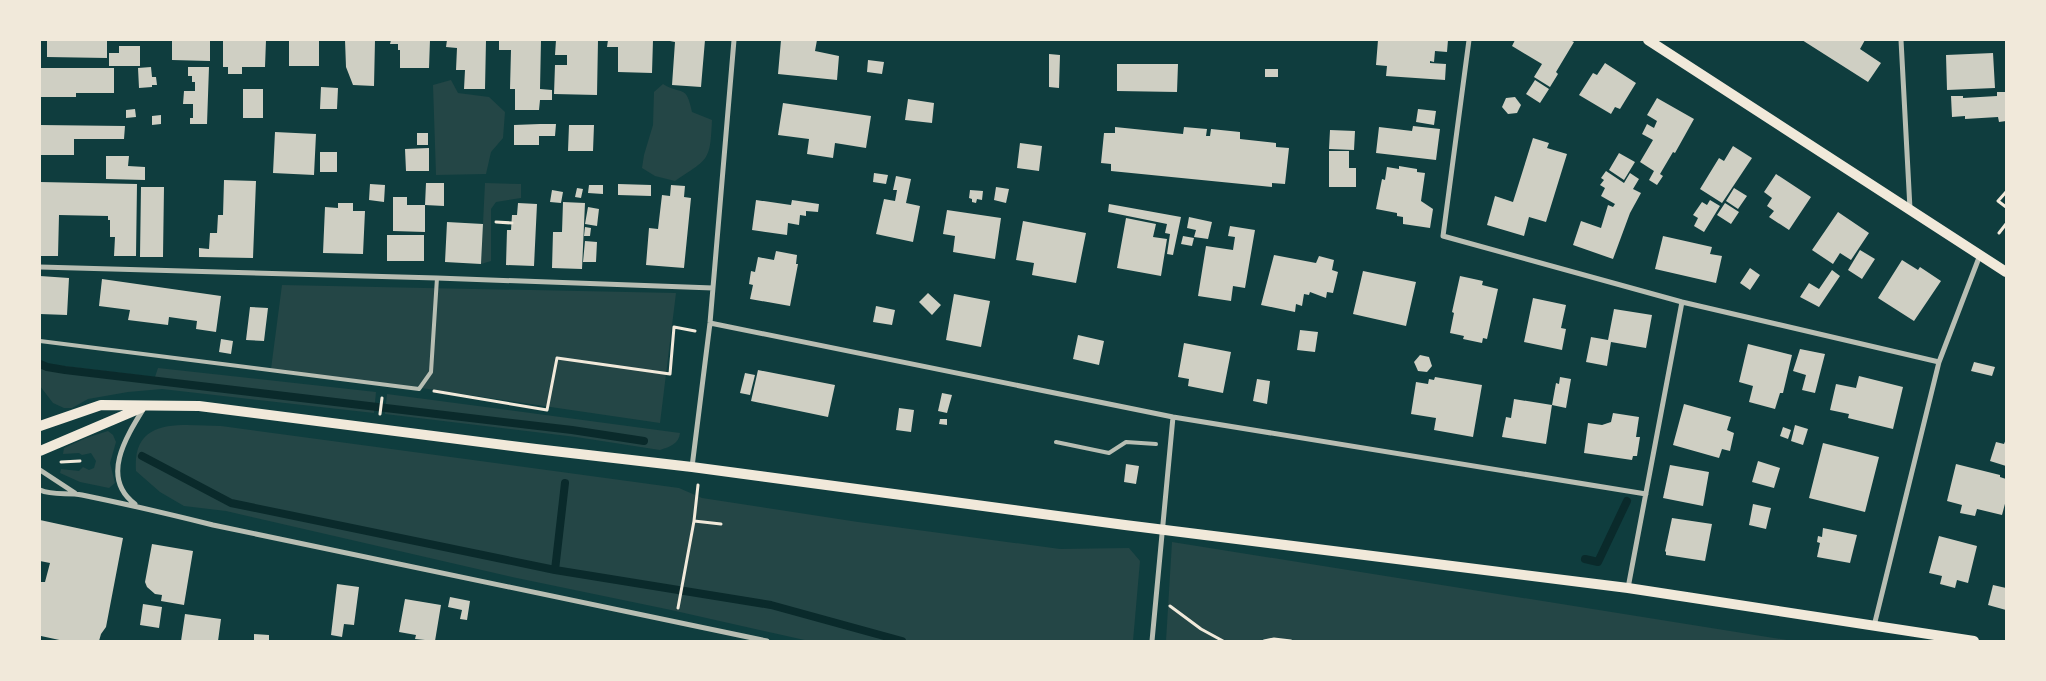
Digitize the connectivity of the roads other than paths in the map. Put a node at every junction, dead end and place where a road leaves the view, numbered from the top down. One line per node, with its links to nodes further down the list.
1 (734, 40): 10 (street)
2 (1470, 40): 11 (street)
3 (1648, 40): 5 (main road)
4 (1901, 40): 5 (street)
5 (1910, 210): 6 (main road)
6 (1980, 255): 8 (main road); 14 (street)
7 (40, 267): 9 (street)
8 (2006, 272)
9 (437, 278): 10 (street); 13 (lane)
10 (713, 288): 12 (street)
11 (1682, 302): 14 (street); 25 (street)
12 (710, 323): 16 (street); 21 (street)
13 (40, 341)
14 (1938, 362): 29 (street)
15 (145, 407): 17 (main road); 20 (main road); 21 (main road); 26 (street)
16 (1173, 417): 25 (street); 27 (street)
17 (40, 426)
18 (1056, 442): 19 (lane)
19 (1156, 444)
20 (40, 451)
21 (692, 467): 27 (main road)
22 (40, 470): 24 (street)
23 (40, 490): 24 (street)
24 (75, 494): 26 (street)
25 (1646, 494): 28 (street)
26 (138, 506): 30 (street)
27 (1162, 530): 28 (main road); 31 (street)
28 (1628, 588): 29 (main road)
29 (1874, 626): 32 (main road)
30 (767, 641)
31 (1152, 641)
32 (1974, 641)

